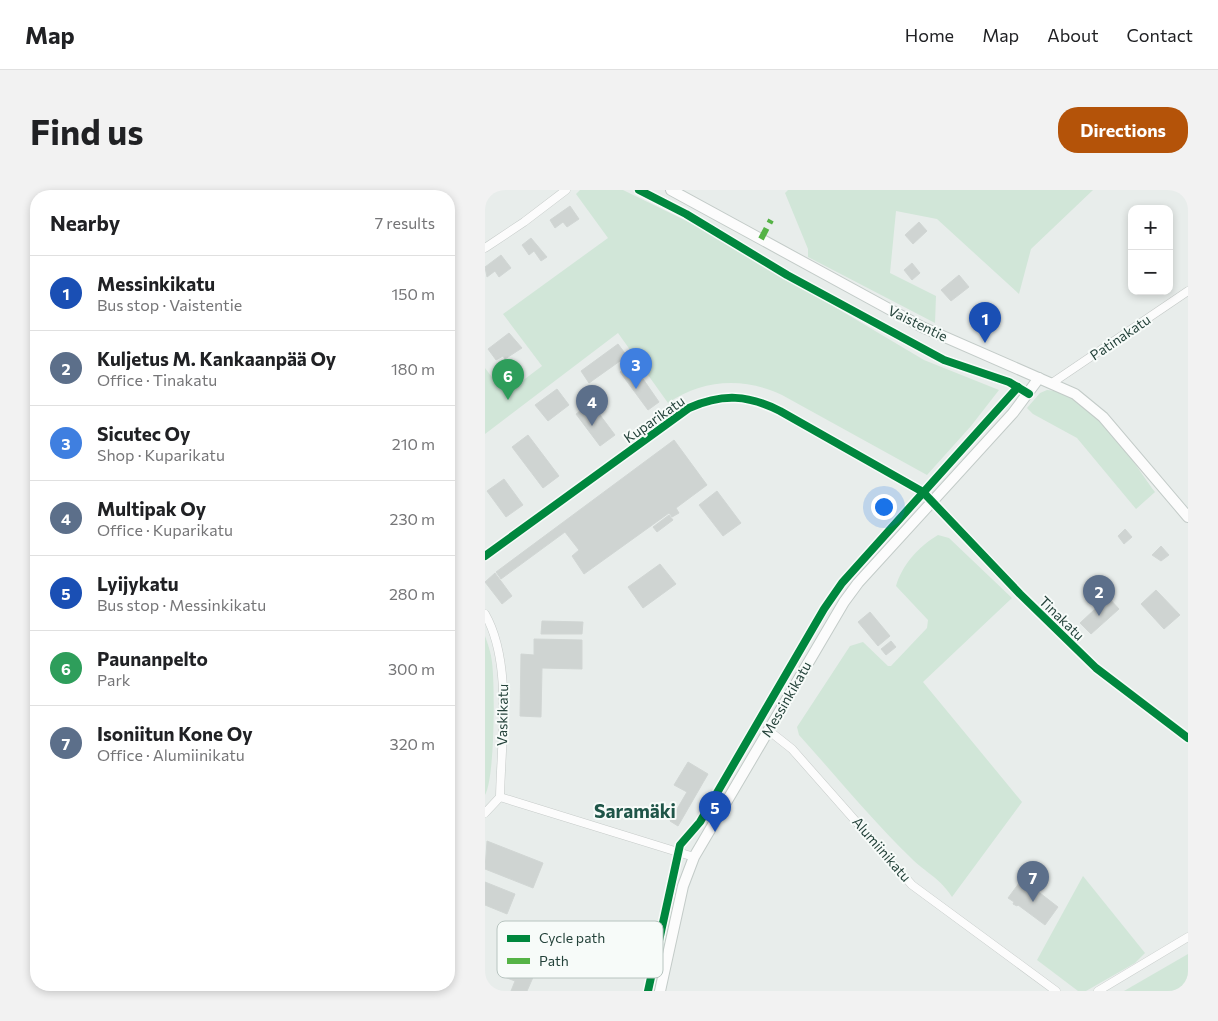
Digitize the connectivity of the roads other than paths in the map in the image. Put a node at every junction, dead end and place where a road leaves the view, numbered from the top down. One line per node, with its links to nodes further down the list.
1 (566, 190): 3 (street)
2 (671, 190): 5 (street, Vaistentie)
3 (485, 248)
4 (1188, 291): 6 (street, Patinakatu)
5 (1039, 378): 6 (street, Vaistentie); 7 (street, Messinkikatu)
6 (1052, 383): 8 (street, Vaistentie)
7 (932, 501): 9 (street, Kuparikatu); 11 (street, Messinkikatu); 12 (street, Tinakatu)
8 (1188, 518)
9 (485, 556)
10 (485, 614): 13 (street, Vaskikatu)
11 (768, 730): 15 (street, Messinkikatu); 20 (street, Alumiinikatu)
12 (1188, 738)
13 (500, 797): 14 (street); 15 (street)
14 (485, 813)
15 (694, 857): 17 (street, Messinkikatu)
16 (1188, 937): 21 (street)
17 (663, 977)
18 (663, 978): 19 (street, Messinkikatu)
19 (660, 991)
20 (1056, 991)
21 (1098, 991)

